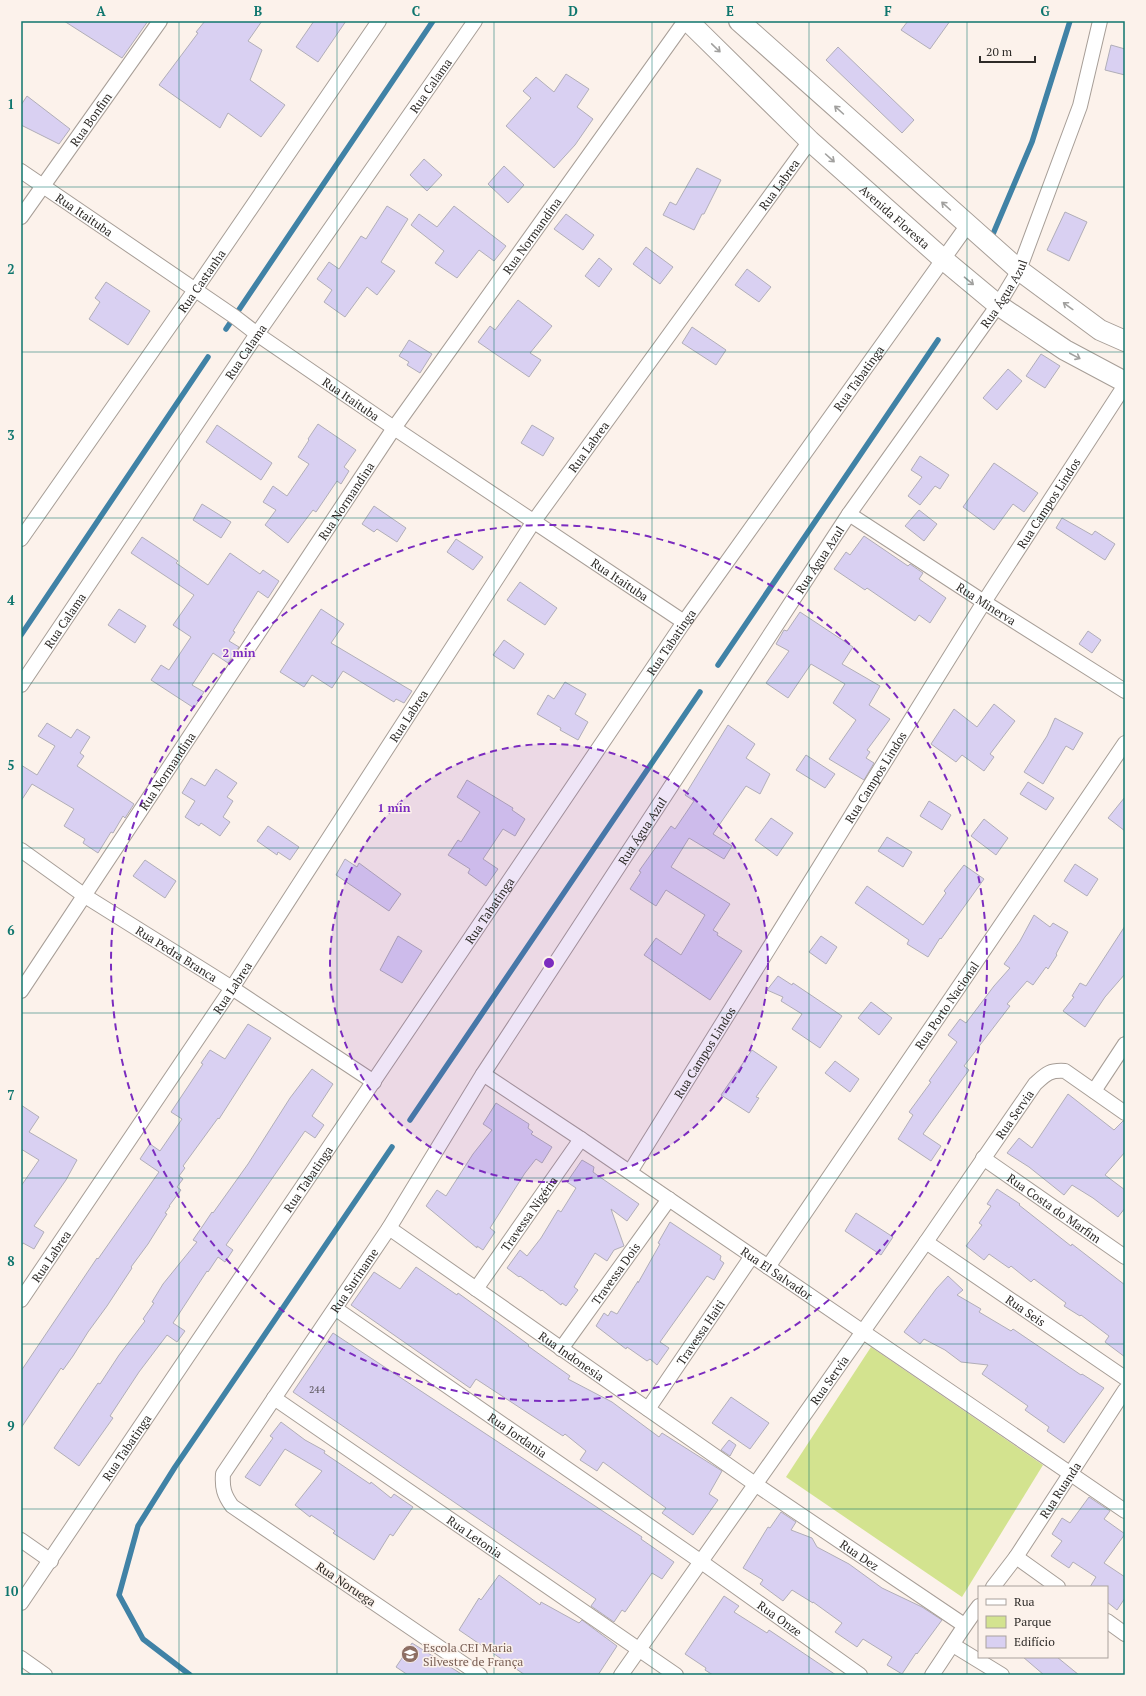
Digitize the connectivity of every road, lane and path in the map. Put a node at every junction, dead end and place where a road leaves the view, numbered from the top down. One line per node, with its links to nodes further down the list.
1 (160, 21): 10 (street, Rua Bonfim)
2 (378, 21): 15 (street, Rua Castanha)
3 (475, 21): 17 (street, Rua Calama)
4 (685, 21): 21 (street, Rua Normandina)
5 (688, 21): 8 (street, Avenida Floresta, one-way to 8)
6 (739, 21): 12 (street, one-way to 6)
7 (1100, 21): 14 (street, Rua Água Azul)
8 (810, 141): 13 (street, Avenida Floresta, one-way to 13); 23 (street, Rua Labrea)
9 (21, 170): 10 (street, Rua Itaituba)
10 (43, 186): 11 (street, Rua Bonfim); 15 (street, Rua Itaituba)
11 (21, 217)
12 (967, 226): 13 (street, Rua Tabatinga); 14 (street)
13 (944, 260): 16 (street, Avenida Floresta, one-way to 16); 26 (street, Rua Tabatinga)
14 (1018, 270): 16 (street, Rua Água Azul); 18 (street, one-way to 14)
15 (195, 290): 17 (street, Rua Itaituba); 24 (street, Rua Castanha)
16 (998, 305): 19 (street, Avenida Floresta, one-way to 19); 22 (street, Rua Água Azul)
17 (257, 334): 21 (street, Rua Itaituba); 27 (street, Rua Calama)
18 (1125, 341)
19 (1125, 382)
20 (1125, 386): 25 (street, Rua Campos Lindos)
21 (394, 428): 23 (street, Rua Itaituba); 31 (street, Rua Normandina)
22 (849, 514): 25 (street, Rua Minerva); 35 (street, Rua Água Azul)
23 (534, 521): 26 (street, Rua Itaituba); 32 (street, Rua Labrea)
24 (21, 539)
25 (984, 602): 28 (street, Rua Minerva); 41 (street, Rua Campos Lindos)
26 (684, 622): 36 (street, Rua Tabatinga)
27 (21, 685)
28 (1125, 691)
29 (1125, 743): 47 (street, Rua Porto Nacional)
30 (21, 850): 31 (street, Rua Pedra Branca)
31 (85, 896): 32 (street, Rua Pedra Branca); 33 (street, Rua Normandina)
32 (232, 988): 36 (street, Rua Pedra Branca); 49 (street, Rua Labrea)
33 (21, 991)
34 (1125, 1044): 37 (street)
35 (483, 1074): 39 (street, Rua El Salvador); 43 (street, Rua Suriname)
36 (374, 1082): 63 (street, Rua Tabatinga)
37 (1094, 1091): 38 (street, Rua Servia); 40 (street, Rua Servia)
38 (1125, 1114)
39 (581, 1139): 41 (street, Rua El Salvador); 48 (street, Travessa Nigéria)
40 (983, 1158): 44 (street, Rua Servia); 46 (street, Rua Costa do Marfim)
41 (630, 1172): 42 (street, Rua El Salvador)
42 (669, 1199): 45 (street, Rua El Salvador); 52 (street, Travessa Dois)
43 (389, 1228): 48 (street, Rua Indonesia); 50 (street, Rua Suriname)
44 (926, 1242): 51 (street, Rua Servia); 53 (street, Rua Seis)
45 (752, 1256): 47 (street, Rua El Salvador); 56 (street, Travessa Haiti)
46 (1125, 1258)
47 (768, 1267): 51 (street, Rua El Salvador)
48 (476, 1289): 52 (street, Rua Indonesia)
49 (21, 1300)
50 (336, 1309): 55 (street, Rua Suriname); 64 (street, Rua Jordania)
51 (863, 1331): 57 (street, Rua El Salvador); 59 (street, Rua Servia)
52 (561, 1349): 56 (street, Rua Indonesia)
53 (1125, 1378)
54 (1125, 1390): 57 (street, Rua Ruanda)
55 (274, 1398): 58 (street, Rua Suriname); 73 (street, Rua Letonia)
56 (648, 1409): 59 (street, Rua Indonesia)
57 (1070, 1473): 60 (street, Rua El Salvador); 62 (street, Rua Ruanda)
58 (222, 1484): 76 (street, Rua Noruega)
59 (755, 1484): 64 (street, Rua Servia); 70 (street, Rua Dez)
60 (1125, 1511)
61 (21, 1540): 63 (street)
62 (1016, 1557): 65 (street, Rua Ruanda); 66 (street)
63 (51, 1561): 67 (street, Rua Tabatinga)
64 (700, 1561): 73 (street, Rua Servia); 79 (street, Rua Onze)
65 (994, 1586)
66 (1057, 1586)
67 (21, 1603)
68 (978, 1607): 70 (street)
69 (1108, 1622): 71 (street)
70 (964, 1625): 72 (street)
71 (1125, 1634)
72 (953, 1645): 80 (street); 81 (street)
73 (639, 1650): 77 (street, Rua Servia); 78 (street, Rua Letonia)
74 (21, 1658): 75 (street)
75 (45, 1675)
76 (480, 1675)
77 (621, 1675)
78 (676, 1675)
79 (860, 1675)
80 (932, 1675)
81 (1002, 1675)

